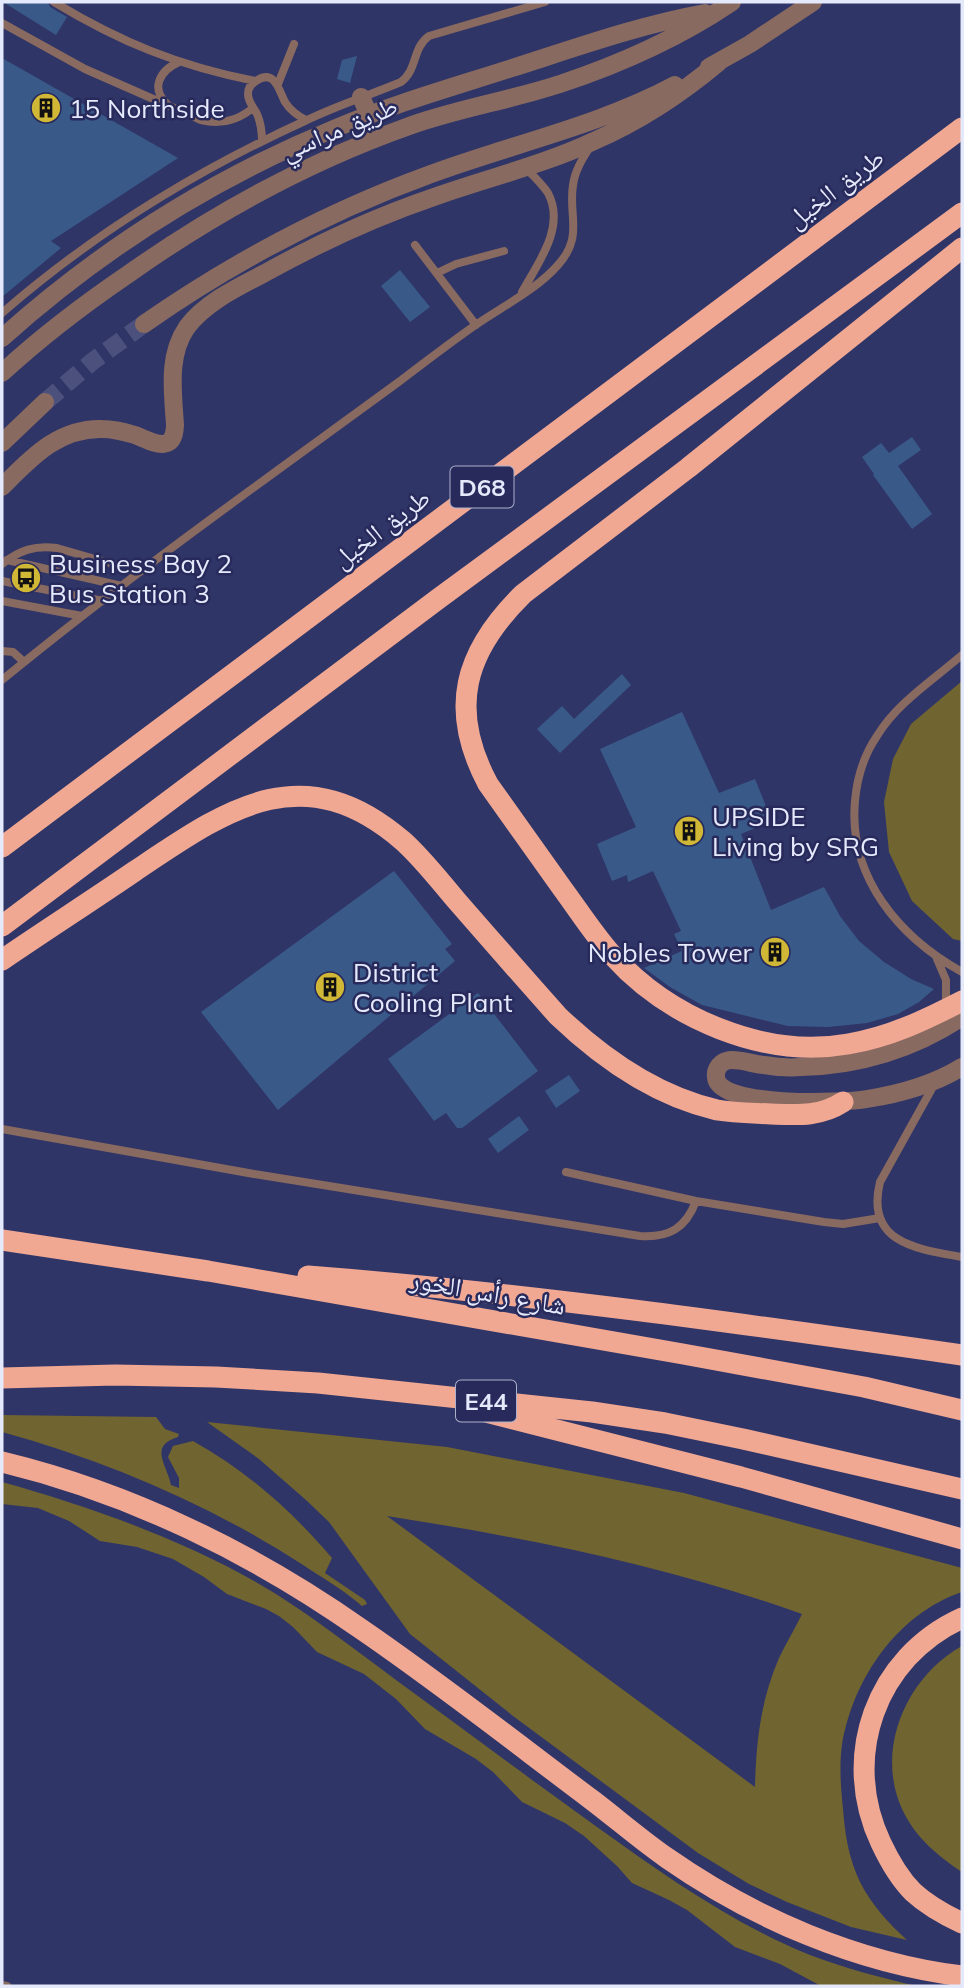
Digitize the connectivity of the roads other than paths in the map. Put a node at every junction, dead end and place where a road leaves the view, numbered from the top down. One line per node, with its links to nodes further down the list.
1 (54, 2): 7 (lane)
2 (544, 2): 11 (lane)
3 (813, 2): 8 (street)
4 (725, 6): 14 (street); 30 (street, طريق مراسي)
5 (2, 23): 12 (lane)
6 (294, 44): 10 (lane)
7 (179, 62): 9 (lane); 12 (lane)
8 (719, 62): 18 (street); 27 (street)
9 (254, 82): 10 (lane); 13 (lane)
10 (278, 84): 15 (lane)
11 (361, 97): 14 (street); 15 (lane)
12 (171, 108): 13 (lane)
13 (253, 108): 17 (lane)
14 (369, 115): 29 (street)
15 (306, 120): 17 (lane)
16 (962, 128): 45 (highway, طريق الخيل / D68)
17 (262, 141): 26 (lane)
18 (594, 141): 19 (street); 25 (lane)
19 (524, 166): 25 (lane); 33 (street)
20 (962, 213): 46 (highway, D68)
21 (415, 245): 24 (lane)
22 (962, 248): 50 (highway)
23 (504, 251): 24 (lane)
24 (437, 273): 28 (lane)
25 (521, 295): 28 (lane)
26 (2, 313)
27 (144, 324)
28 (476, 324): 35 (lane)
29 (2, 338)
30 (2, 373)
31 (45, 402): 32 (street)
32 (2, 443)
33 (2, 487)
34 (4, 562): 35 (lane); 37 (lane)
35 (140, 572): 37 (lane)
36 (2, 581): 39 (lane)
37 (122, 586): 39 (lane)
38 (2, 601): 40 (lane)
39 (103, 601): 40 (lane)
40 (82, 616): 43 (lane)
41 (2, 651): 43 (lane)
42 (962, 655): 47 (lane)
43 (24, 662): 44 (lane)
44 (2, 680)
45 (3, 845)
46 (2, 926)
47 (933, 954): 49 (lane); 50 (lane)
48 (2, 960): 53 (highway)
49 (962, 972)
50 (957, 1010): 53 (street)
51 (962, 1067): 52 (street)
52 (936, 1080): 53 (street); 57 (lane)
53 (843, 1102)
54 (2, 1129): 56 (lane)
55 (566, 1172): 56 (lane)
56 (696, 1201): 57 (lane)
57 (880, 1218): 59 (lane)
58 (2, 1240): 60 (highway, شارع رأس الخور)
59 (962, 1257)
60 (208, 1271): 61 (highway); 64 (highway, شارع رأس الخور)
61 (962, 1355)
62 (2, 1378): 63 (highway, E44)
63 (420, 1394): 66 (highway, E44); 67 (highway)
64 (962, 1410)
65 (2, 1462): 70 (highway)
66 (962, 1489)
67 (962, 1539)
68 (962, 1618): 69 (highway)
69 (962, 1923)
70 (962, 1976)

